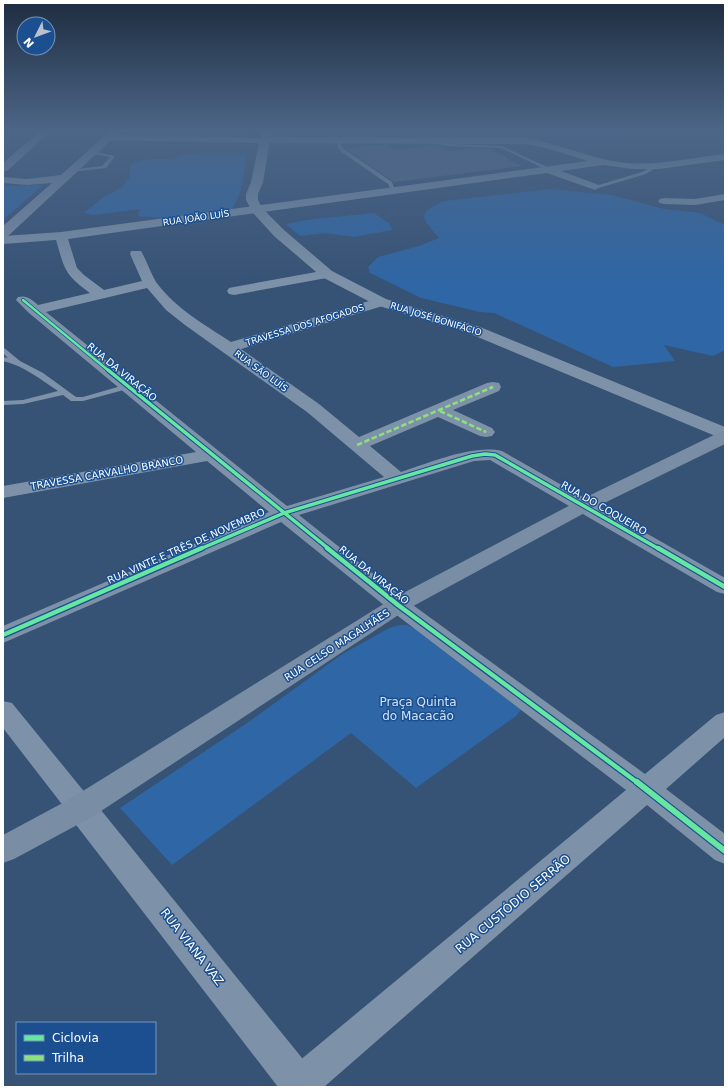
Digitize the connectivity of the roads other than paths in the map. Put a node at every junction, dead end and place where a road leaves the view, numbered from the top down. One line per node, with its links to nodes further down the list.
1 (60, 182): 12 (main road)
2 (257, 182): 11 (street)
3 (387, 182): 8 (lane)
4 (461, 182): 8 (street, RUA JOÃO LUÍS)
5 (581, 182): 7 (street)
6 (613, 182): 7 (lane)
7 (595, 187)
8 (394, 191): 11 (street, RUA JOÃO LUÍS)
9 (725, 197): 10 (street)
10 (664, 201)
11 (257, 210): 13 (street, RUA JOÃO LUÍS); 15 (street, RUA JOSÉ BONIFÁCIO)
12 (4, 233): 13 (street, RUA JOÃO LUÍS)
13 (61, 236): 18 (street)
14 (136, 254): 16 (street, RUA SÃO LUÍS)
15 (327, 274): 17 (street); 19 (street, RUA JOSÉ BONIFÁCIO)
16 (150, 283): 18 (street); 20 (street, RUA SÃO LUÍS)
17 (234, 291)
18 (101, 294): 24 (street, RUA DA VIRAÇÃO)
19 (381, 302): 20 (street, TRAVESSA DOS AFOGADOS); 30 (street, RUA JOSÉ BONIFÁCIO)
20 (229, 348): 32 (street, RUA SÃO LUÍS)
21 (3, 349): 23 (lane)
22 (3, 359): 23 (lane)
23 (16, 361): 26 (lane)
24 (128, 386): 26 (lane); 33 (street, RUA DA VIRAÇÃO)
25 (492, 387): 28 (street)
26 (65, 392): 27 (lane)
27 (3, 403)
28 (440, 411): 29 (street); 32 (street)
29 (486, 432)
30 (725, 434)
31 (725, 437): 37 (main road, RUA CELSO MAGALHÃES)
32 (357, 445): 35 (street, RUA SÃO LUÍS)
33 (211, 455): 36 (street, TRAVESSA CARVALHO BRANCO); 38 (street, RUA DA VIRAÇÃO)
34 (472, 456): 35 (street, RUA VINTE E TRÊS DE NOVEMBRO); 37 (street, RUA DO COQUEIRO)
35 (398, 479): 38 (street, RUA VINTE E TRÊS DE NOVEMBRO)
36 (3, 492)
37 (585, 505): 39 (street, RUA DO COQUEIRO); 40 (main road, RUA CELSO MAGALHÃES)
38 (284, 512): 40 (street, RUA DA VIRAÇÃO); 41 (street, RUA VINTE E TRÊS DE NOVEMBRO)
39 (725, 587)
40 (398, 605): 44 (street, RUA DA VIRAÇÃO); 45 (main road, RUA CELSO MAGALHÃES)
41 (3, 635)
42 (3, 710): 45 (street)
43 (725, 722): 44 (street, RUA CUSTÓDIO SERRÃO)
44 (647, 790): 47 (street, RUA DA VIRAÇÃO); 48 (street, RUA CUSTÓDIO SERRÃO)
45 (81, 808): 46 (main road, RUA CELSO MAGALHÃES); 48 (street, RUA VIANA VAZ)
46 (3, 850)
47 (725, 851)
48 (301, 1086)

